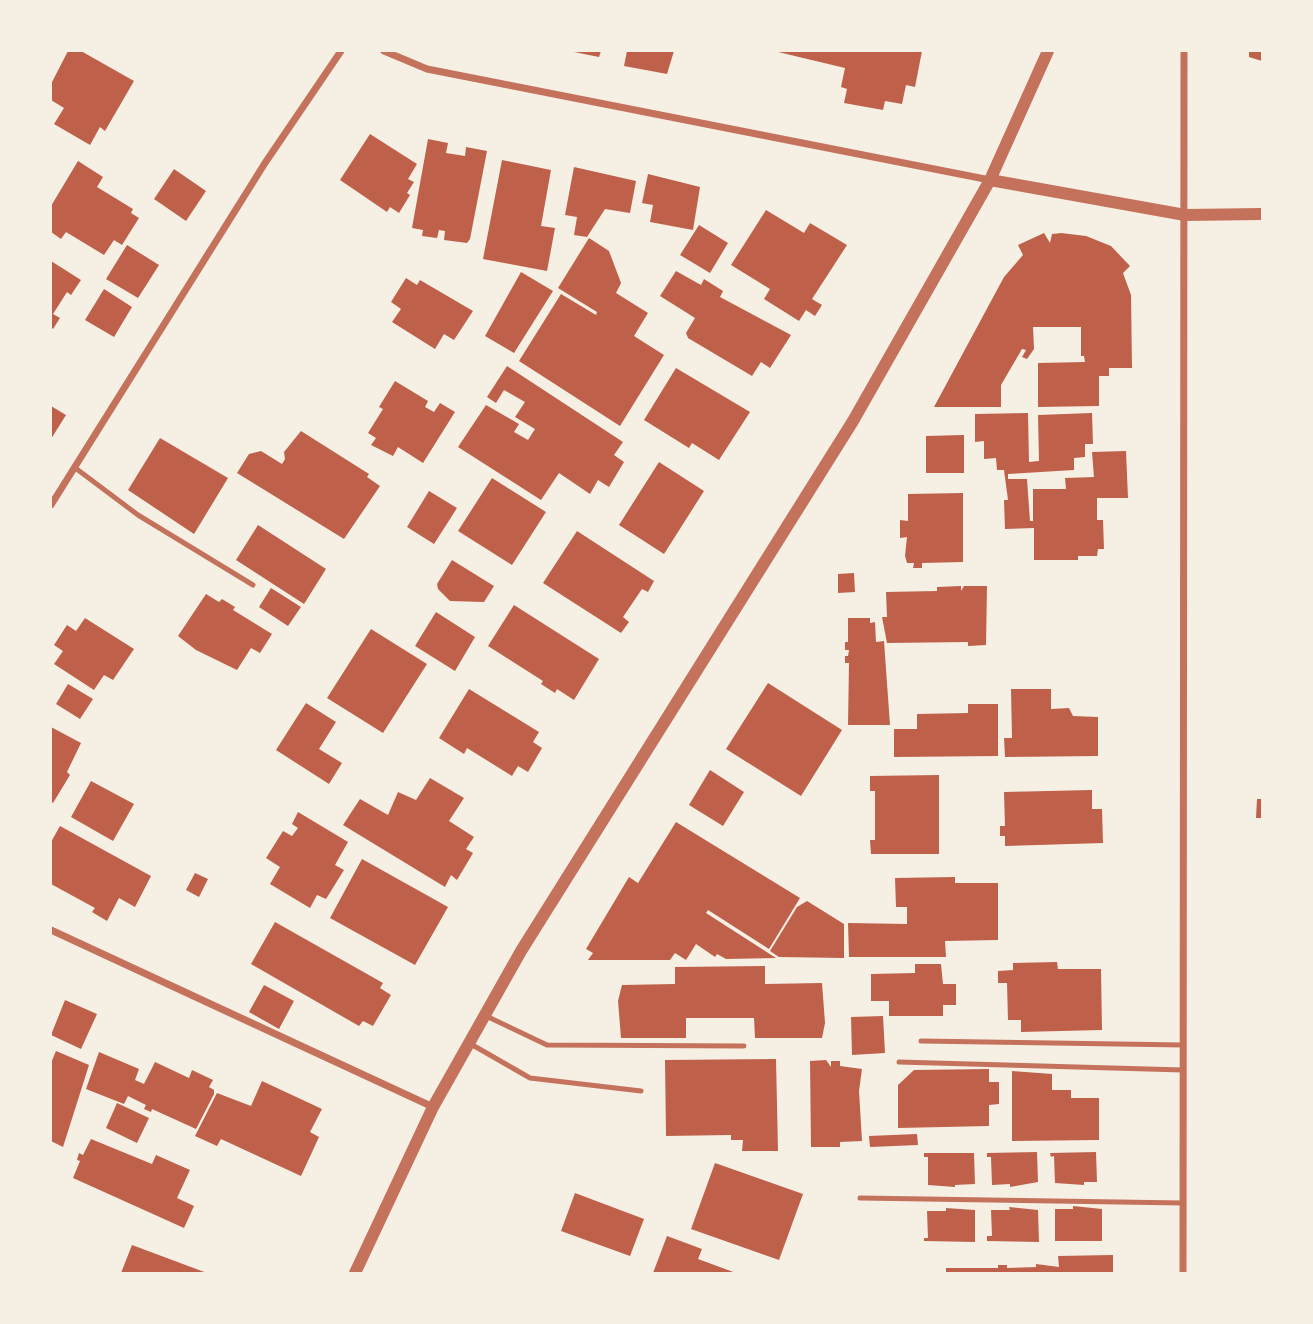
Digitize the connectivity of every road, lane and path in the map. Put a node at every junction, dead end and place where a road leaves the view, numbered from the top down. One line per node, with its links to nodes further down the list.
1 (341, 51): 8 (street)
2 (384, 51): 5 (street)
3 (1048, 51): 5 (street)
4 (1185, 51): 7 (street)
5 (990, 180): 7 (street); 12 (street)
6 (1262, 214): 7 (street)
7 (1185, 215): 15 (street)
8 (74, 467): 9 (street); 10 (lane)
9 (51, 505)
10 (253, 585)
11 (51, 930): 20 (street)
12 (484, 1015): 14 (street); 16 (lane)
13 (922, 1041): 15 (lane)
14 (469, 1043): 19 (lane); 20 (street)
15 (1184, 1045): 18 (street)
16 (744, 1046)
17 (900, 1062): 18 (lane)
18 (1183, 1070): 22 (street)
19 (641, 1091)
20 (433, 1107): 23 (street)
21 (860, 1198): 22 (lane)
22 (1183, 1203): 24 (street)
23 (355, 1273)
24 (1183, 1273)

